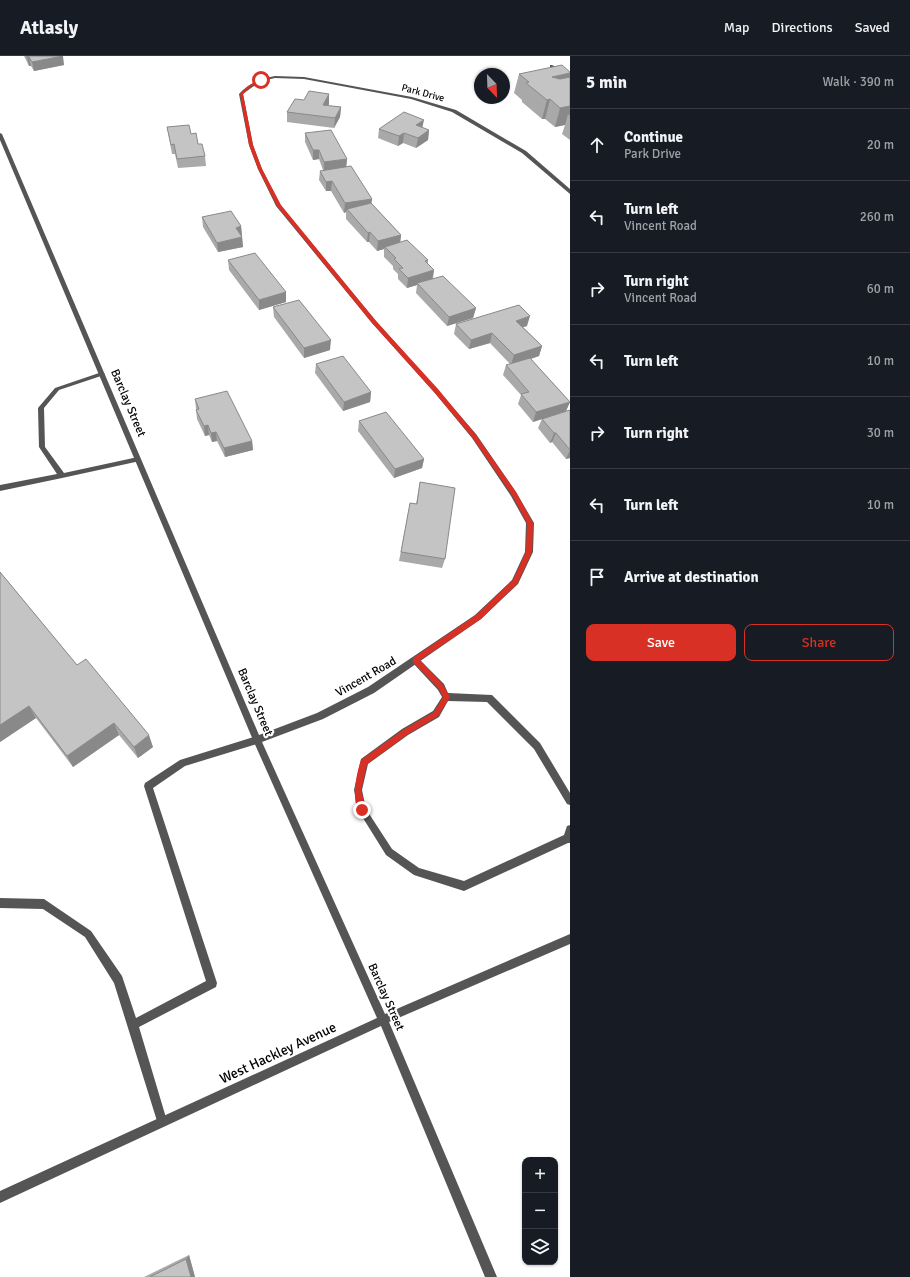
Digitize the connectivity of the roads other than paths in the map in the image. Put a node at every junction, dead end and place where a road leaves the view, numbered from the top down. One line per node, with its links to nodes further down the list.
1 (552, 66): 2 (street)
2 (570, 75)
3 (249, 86): 5 (street, Park Drive); 10 (street, Vincent Road)
4 (0, 134): 6 (street, Barclay Street)
5 (570, 192)
6 (102, 374): 7 (street, Barclay Street); 8 (street)
7 (138, 459): 8 (street); 12 (street, Barclay Street)
8 (62, 476): 9 (street)
9 (0, 488)
10 (415, 660): 11 (street); 12 (street, Vincent Road)
11 (446, 697): 13 (street); 14 (street)
12 (257, 740): 17 (street, Barclay Street); 18 (street, Vincent Road)
13 (570, 802)
14 (569, 835)
15 (0, 903): 18 (street)
16 (570, 939): 17 (street, West Hackley Avenue)
17 (383, 1020): 19 (street, West Hackley Avenue); 21 (street, Barclay Street)
18 (133, 1025): 19 (street)
19 (162, 1121): 20 (street, West Hackley Avenue)
20 (0, 1197)
21 (492, 1277)

